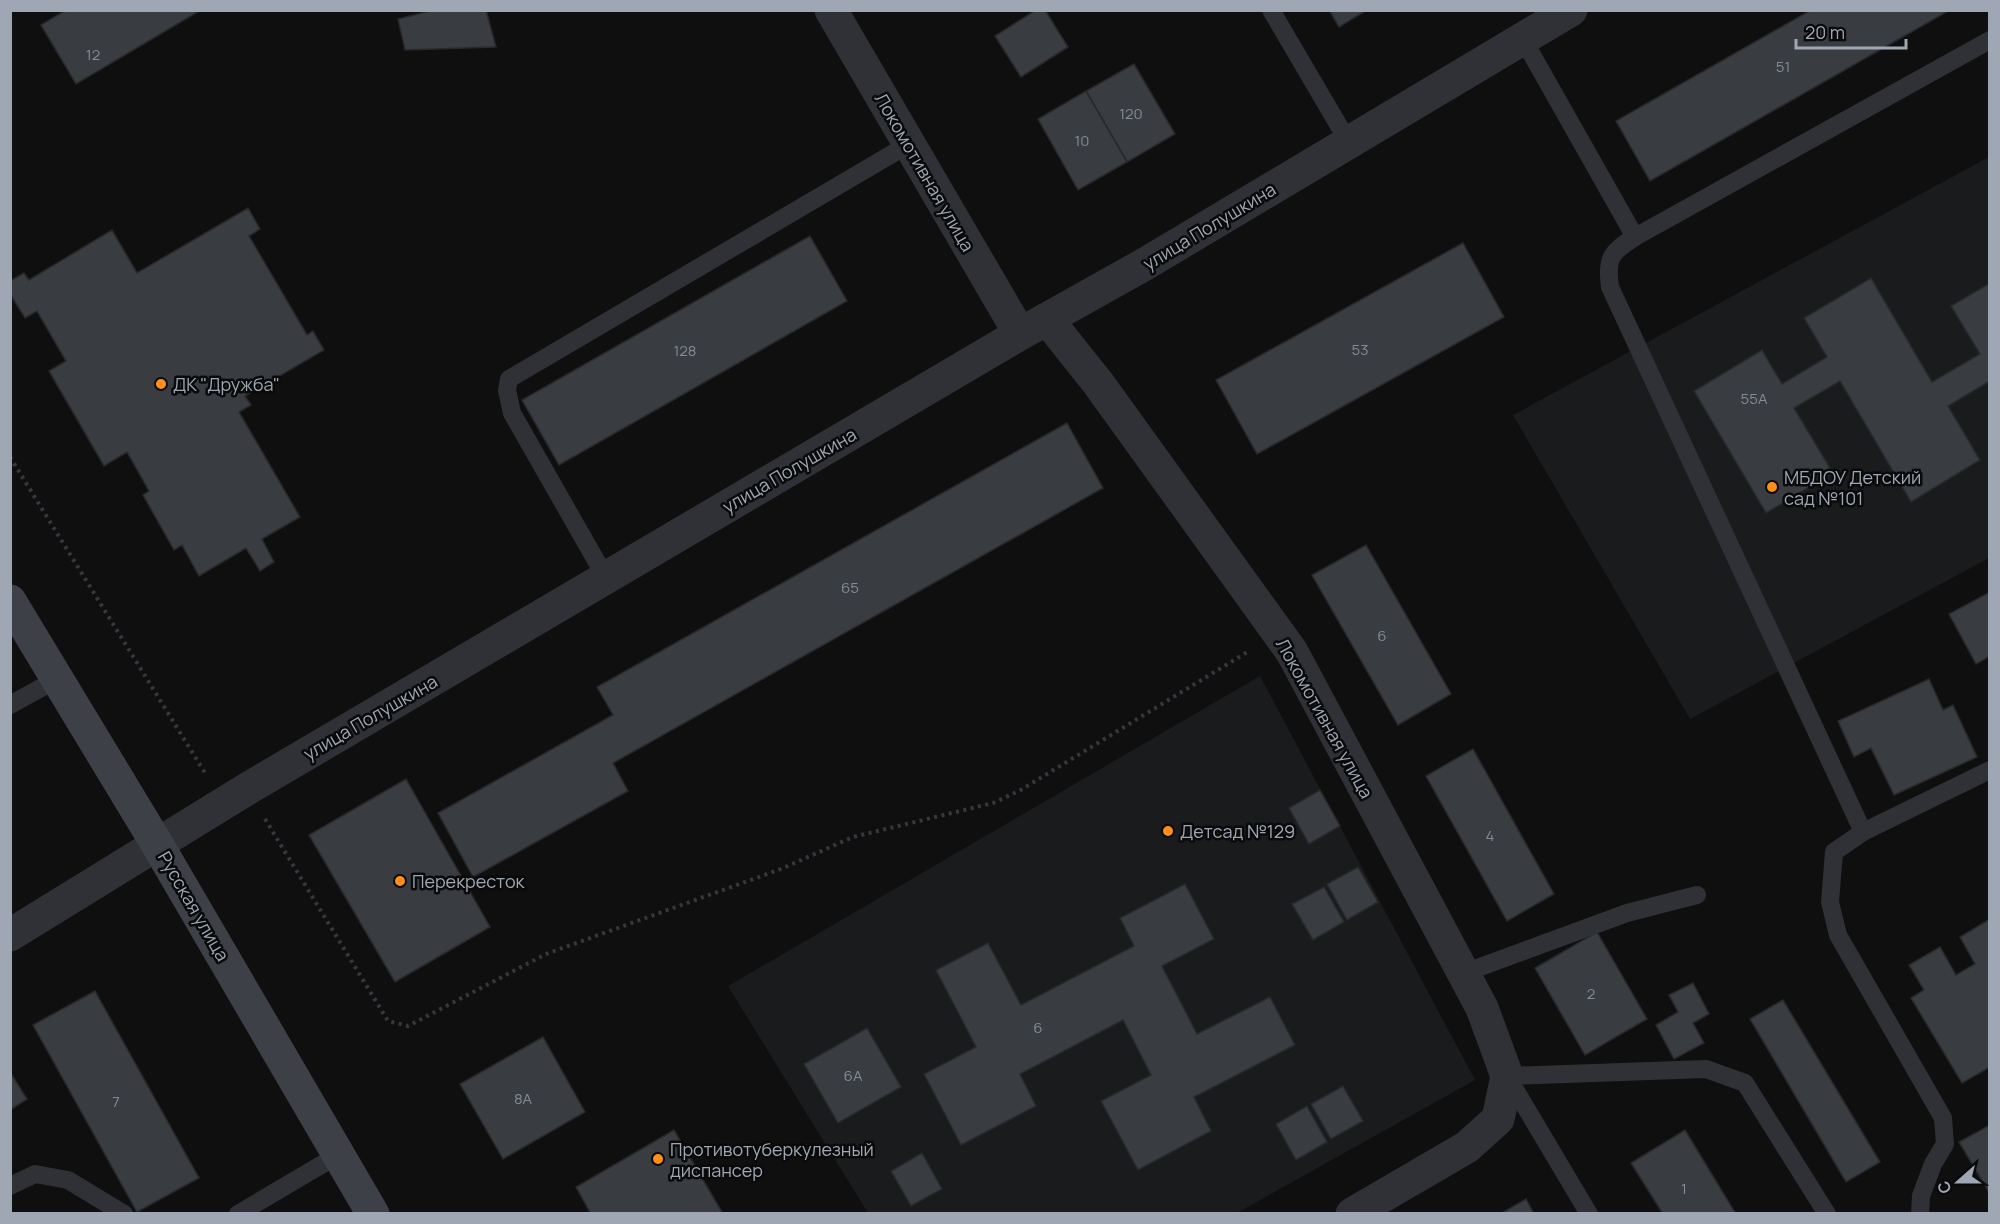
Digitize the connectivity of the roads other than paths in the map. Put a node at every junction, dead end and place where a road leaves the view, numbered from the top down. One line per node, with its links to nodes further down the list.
1 (831, 10): 7 (street, Локомотивная улица)
2 (1271, 10): 6 (lane)
3 (1571, 10): 4 (street, улица Полушкина)
4 (1523, 39): 6 (street, улица Полушкина); 8 (lane)
5 (1989, 40): 8 (lane)
6 (1349, 142): 9 (street, улица Полушкина)
7 (909, 144): 9 (street, Локомотивная улица); 10 (lane)
8 (1635, 237): 15 (lane)
9 (1033, 327): 10 (street, улица Полушкина); 19 (street, Локомотивная улица)
10 (606, 578): 16 (street, улица Полушкина)
11 (10, 601): 12 (street, Русская улица)
12 (57, 679): 13 (lane); 16 (street, Русская улица)
13 (10, 705)
14 (1989, 770): 15 (lane)
15 (1863, 832): 29 (lane)
16 (157, 844): 18 (street, улица Полушкина); 21 (street, Русская улица)
17 (1697, 895): 19 (lane)
18 (10, 935)
19 (1464, 973): 20 (street, Локомотивная улица)
20 (1507, 1076): 26 (street); 27 (lane); 28 (lane)
21 (338, 1155): 24 (lane); 25 (street, Русская улица)
22 (10, 1186): 23 (lane)
23 (124, 1214)
24 (238, 1214)
25 (373, 1214)
26 (1352, 1214)
27 (1589, 1214)
28 (1827, 1214)
29 (1920, 1214)

